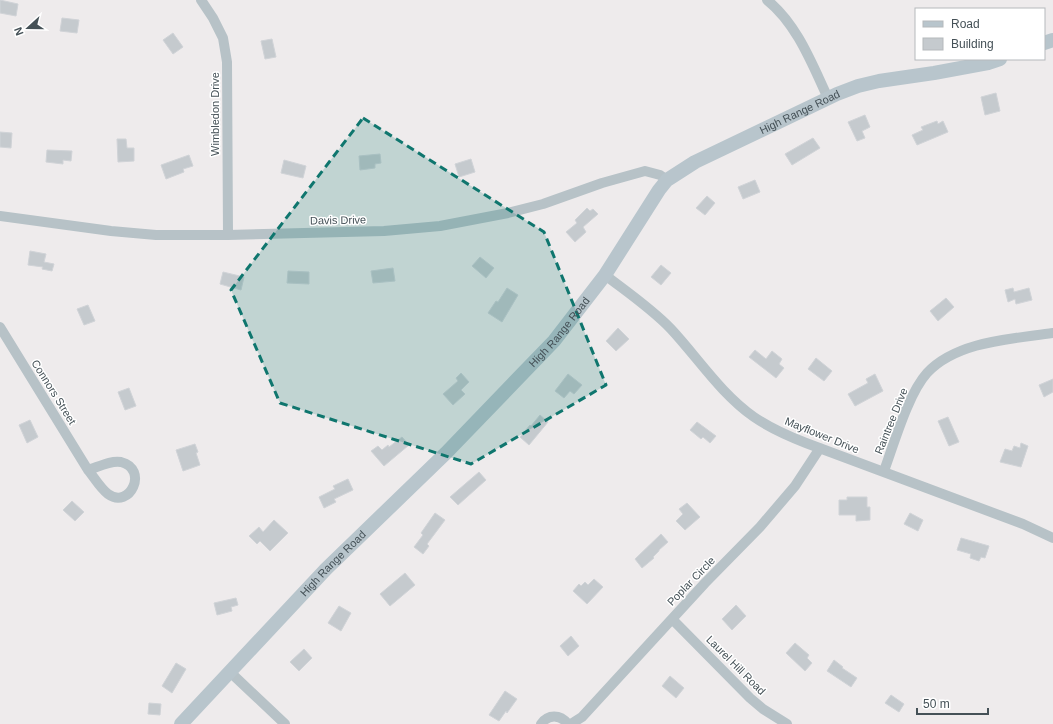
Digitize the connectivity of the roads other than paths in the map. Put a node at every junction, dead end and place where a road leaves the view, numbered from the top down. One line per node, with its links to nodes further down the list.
1 (201, 0): 7 (street, Wimbledon Drive)
2 (767, 0): 4 (street)
3 (997, 60): 4 (street, High Range Road)
4 (828, 98): 5 (street, High Range Road)
5 (667, 180): 7 (street, Davis Drive); 8 (street, High Range Road)
6 (0, 216): 7 (street, Davis Drive)
7 (228, 235)
8 (605, 275): 11 (street, Mayflower Drive); 16 (street, High Range Road)
9 (0, 327): 12 (street, Connors Street)
10 (1053, 333): 13 (street, Raintree Drive)
11 (820, 448): 13 (street, Mayflower Drive); 15 (street, Poplar Circle)
12 (88, 470): 12 (street, Connors Street)
13 (884, 471): 14 (street, Mayflower Drive)
14 (1053, 538)
15 (672, 619): 20 (street, Poplar Circle); 21 (street, Laurel Hill Road)
16 (230, 672): 17 (street, High Range Road); 18 (street)
17 (181, 724)
18 (285, 724)
19 (541, 724): 20 (street, Poplar Circle)
20 (569, 724)
21 (787, 724)

